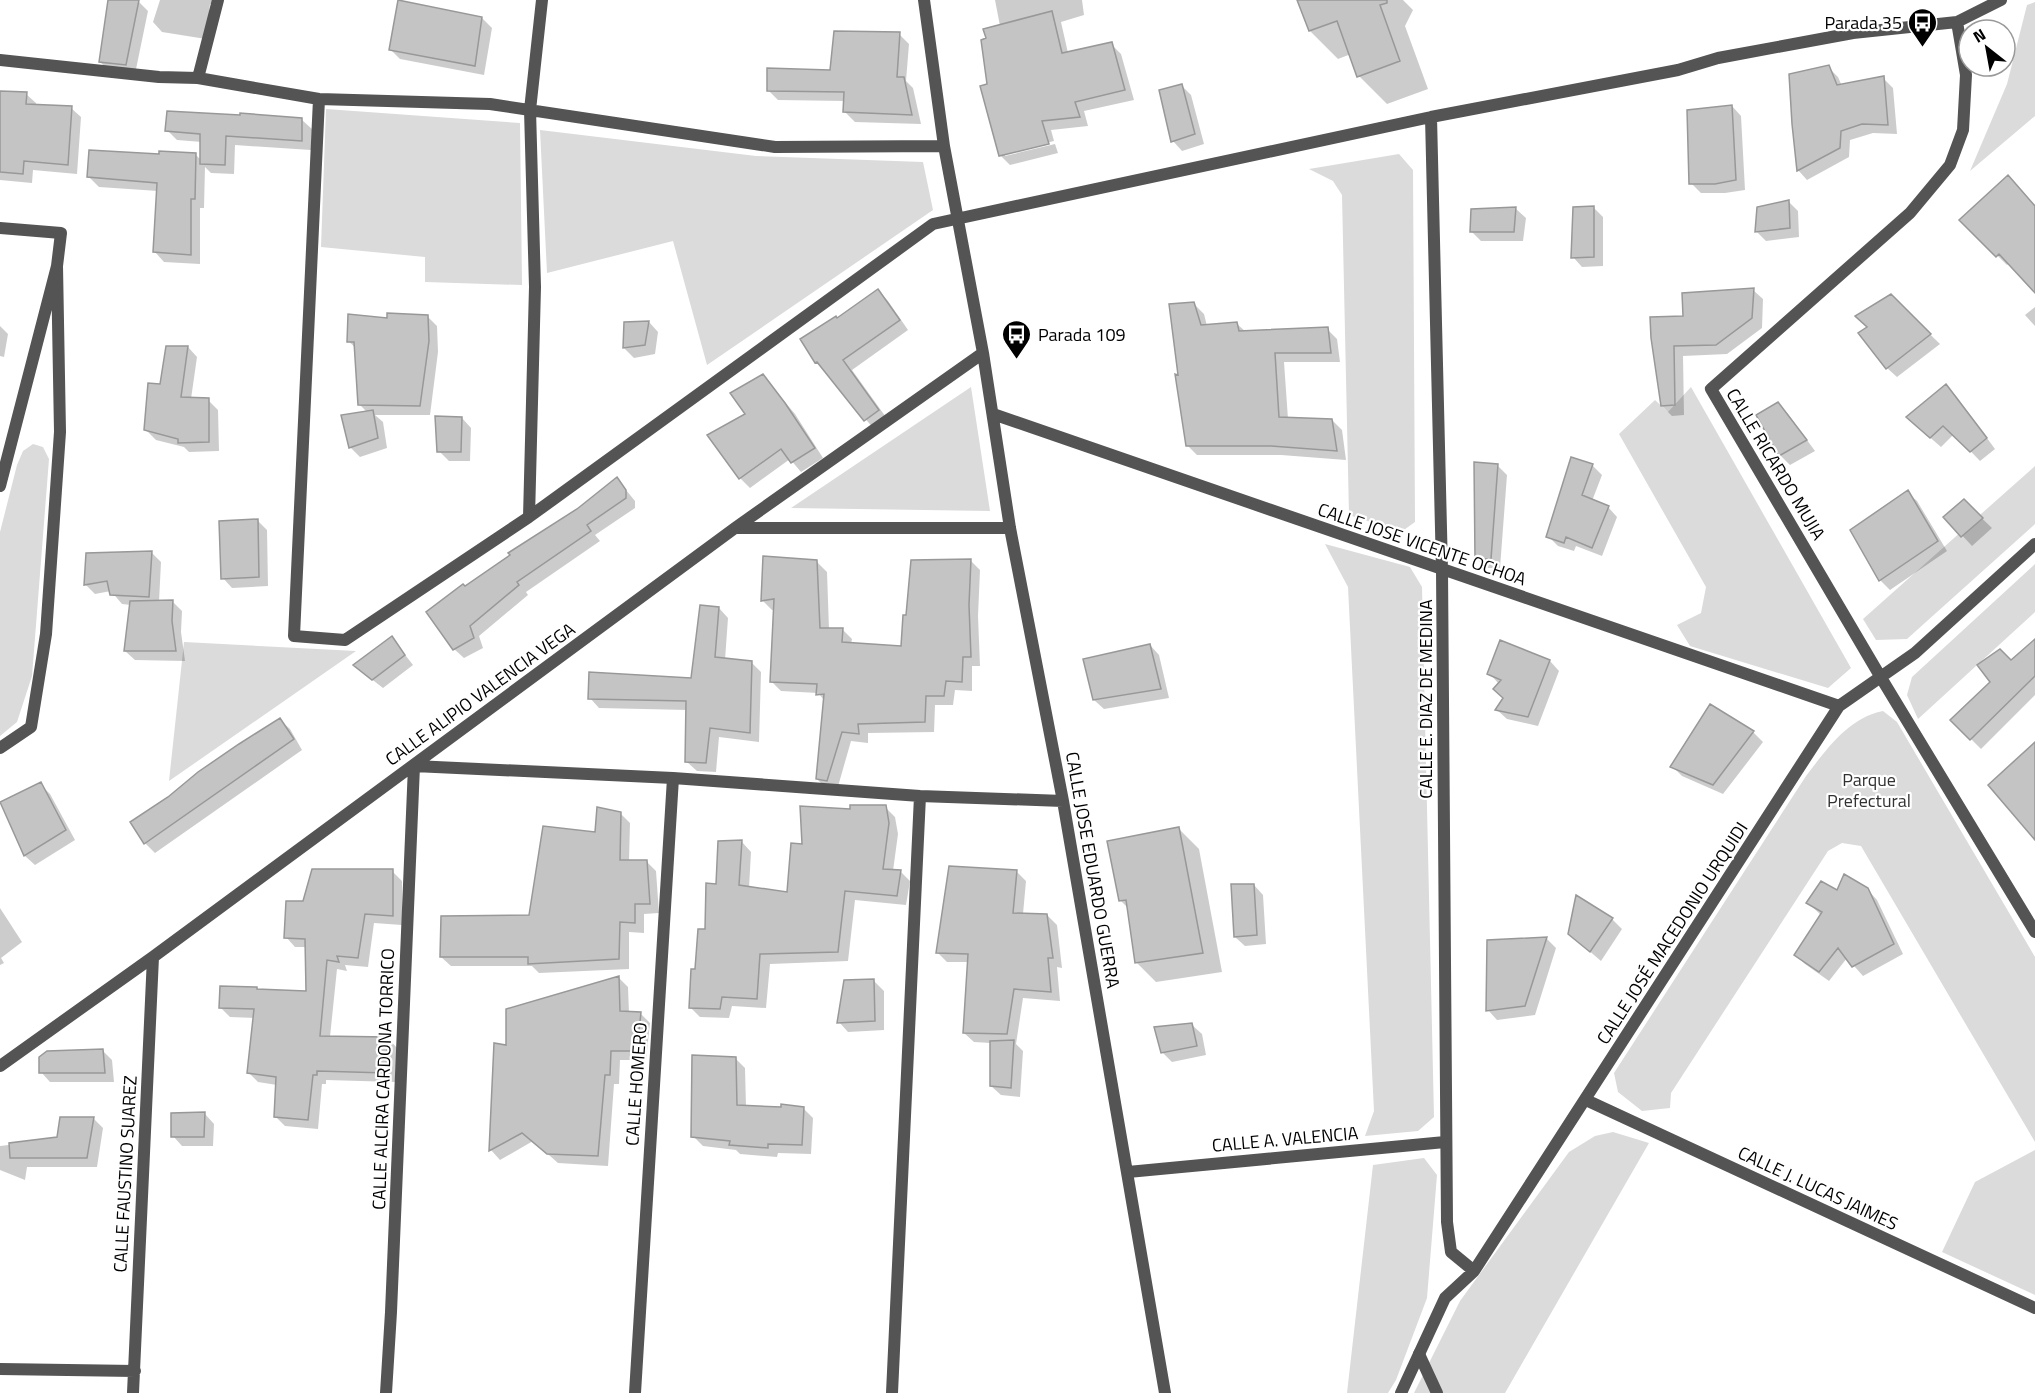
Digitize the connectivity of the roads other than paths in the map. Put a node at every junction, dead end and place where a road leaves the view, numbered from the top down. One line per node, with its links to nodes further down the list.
1 (218, 0): 8 (street)
2 (542, 0): 11 (street)
3 (924, 0): 13 (street)
4 (2001, 0): 5 (street)
5 (1965, 18)
6 (1957, 22): 12 (street)
7 (0, 60): 8 (street)
8 (198, 78): 10 (street)
9 (1966, 78): 25 (street, CALLE RICARDO MUJIA)
10 (319, 99): 11 (street); 20 (street)
11 (530, 110): 13 (street); 20 (street)
12 (1431, 117): 14 (street); 24 (street, CALLE E. DIAZ DE MEDINA)
13 (944, 146): 14 (street)
14 (959, 219): 17 (street, CALLE JOSE EDUARDO GUERRA); 20 (street)
15 (0, 228): 16 (street)
16 (57, 266): 19 (street); 27 (street)
17 (983, 353): 18 (street, CALLE JOSE EDUARDO GUERRA); 21 (street, CALLE ALIPIO VALENCIA VEGA)
18 (993, 414): 22 (street, CALLE JOSE EDUARDO GUERRA); 24 (street, CALLE JOSE VICENTE OCHOA)
19 (0, 486)
20 (529, 517)
21 (735, 528): 22 (street); 28 (street, CALLE ALIPIO VALENCIA VEGA)
22 (1010, 528): 31 (street, CALLE JOSE EDUARDO GUERRA)
23 (2035, 544): 25 (street, CALLE JOSÉ MACEDONIO URQUIDI)
24 (1442, 570): 26 (street, CALLE JOSE VICENTE OCHOA); 36 (street, CALLE E. DIAZ DE MEDINA)
25 (1880, 676): 26 (street, CALLE JOSÉ MACEDONIO URQUIDI); 32 (street, CALLE RICARDO MUJIA)
26 (1839, 706): 35 (street, CALLE JOSÉ MACEDONIO URQUIDI)
27 (0, 748)
28 (414, 766): 29 (street); 33 (street, CALLE ALIPIO VALENCIA VEGA); 44 (street, CALLE ALCIRA CARDONA TORRICO)
29 (673, 778): 30 (street); 45 (street, CALLE HOMERO)
30 (920, 796): 31 (street); 46 (street)
31 (1063, 801): 37 (street, CALLE JOSE EDUARDO GUERRA)
32 (2035, 932)
33 (153, 957): 34 (street, CALLE ALIPIO VALENCIA VEGA); 42 (street, CALLE FAUSTINO SUAREZ)
34 (0, 1066)
35 (1586, 1100): 38 (street, CALLE JOSÉ MACEDONIO URQUIDI); 39 (street, CALLE J. LUCAS JAIMES)
36 (1445, 1142): 37 (street, CALLE A. VALENCIA); 38 (street, CALLE E. DIAZ DE MEDINA)
37 (1128, 1172): 47 (street, CALLE JOSE EDUARDO GUERRA)
38 (1474, 1270): 40 (street, CALLE JOSÉ MACEDONIO URQUIDI)
39 (2035, 1308)
40 (1419, 1354): 48 (street, CALLE JOSÉ MACEDONIO URQUIDI); 49 (street)
41 (0, 1369): 42 (street)
42 (135, 1371): 43 (street, CALLE FAUSTINO SUAREZ)
43 (133, 1393)
44 (386, 1393)
45 (635, 1393)
46 (892, 1393)
47 (1165, 1393)
48 (1401, 1393)
49 (1437, 1393)

